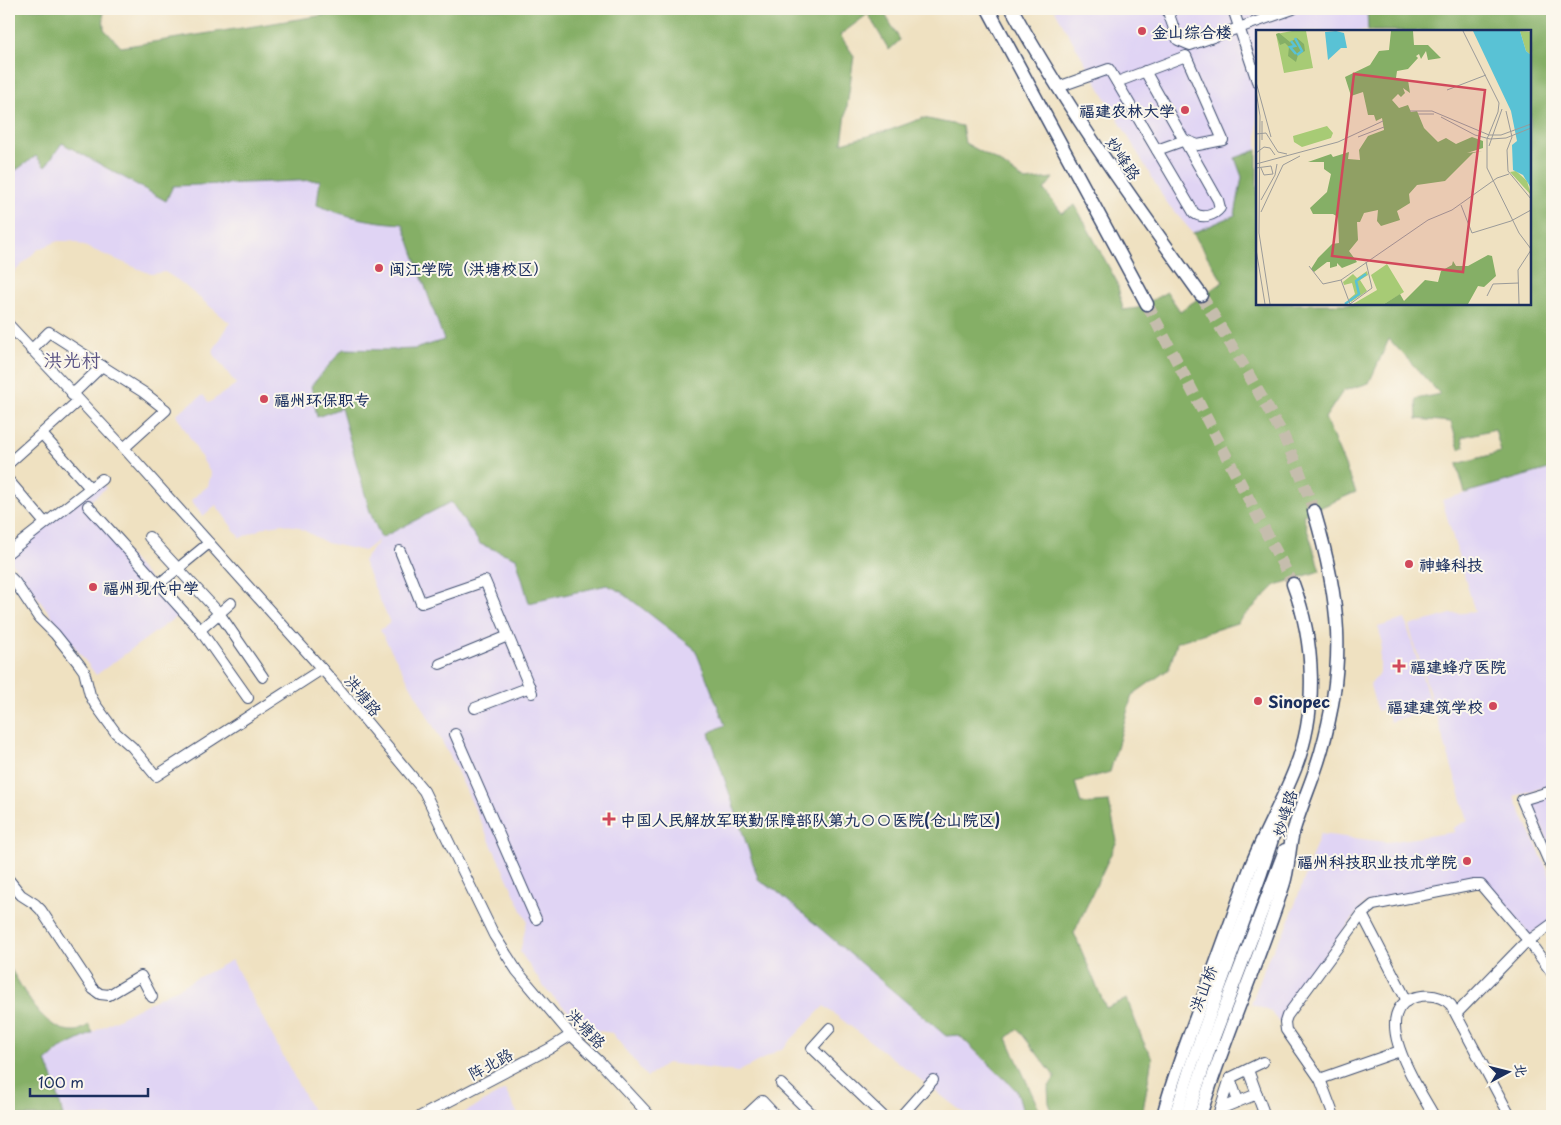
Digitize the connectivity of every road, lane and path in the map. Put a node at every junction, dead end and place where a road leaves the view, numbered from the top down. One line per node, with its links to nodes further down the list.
1 (988, 9): 14 (main road)
2 (1012, 9): 10 (main road, 妙峰路)
3 (1168, 9): 6 (street)
4 (1233, 9): 6 (street)
5 (1293, 9): 6 (street)
6 (1239, 27): 8 (street)
7 (1145, 71): 9 (street); 11 (street); 11 (street)
8 (1256, 78)
9 (1117, 82): 10 (street); 12 (street)
10 (1058, 87): 13 (main road, 妙峰路)
11 (1185, 140): 12 (street); 12 (street)
12 (1157, 150)
13 (1201, 295)
14 (1147, 304)
15 (9, 325): 16 (street, 洪塘路)
16 (31, 350): 17 (street); 18 (street, 洪塘路)
17 (102, 366): 18 (street); 20 (street)
18 (75, 398): 19 (street); 20 (street, 洪塘路)
19 (42, 434): 21 (street); 24 (street)
20 (124, 448): 29 (street, 洪塘路)
21 (9, 463)
22 (102, 478): 24 (street)
23 (9, 480): 27 (street)
24 (90, 488): 27 (street)
25 (88, 506): 34 (street)
26 (1314, 511): 48 (main road, 妙峰路)
27 (45, 523): 31 (street)
28 (149, 537): 32 (street)
29 (209, 543): 32 (street); 41 (street, 洪塘路)
30 (400, 550): 39 (street)
31 (9, 552)
32 (178, 569): 34 (street); 37 (street)
33 (9, 576): 41 (street)
34 (159, 584): 38 (street)
35 (1293, 584): 46 (main road, 妙峰路)
36 (231, 603): 37 (street)
37 (219, 613): 38 (street); 42 (street)
38 (200, 630): 43 (street)
39 (508, 636): 40 (street); 44 (street)
40 (440, 664)
41 (322, 669): 60 (street, 洪塘路)
42 (263, 677)
43 (248, 698)
44 (475, 708)
45 (455, 734): 52 (street)
46 (1295, 769): 78 (main road, 妙峰路); 79 (main road, 洪山桥)
47 (1552, 791): 49 (street)
48 (1294, 829): 80 (main road); 81 (main road, 妙峰路)
49 (1552, 869)
50 (9, 880): 56 (street)
51 (1362, 914): 54 (street); 57 (street); 65 (street)
52 (536, 919)
53 (1552, 924): 54 (street)
54 (1528, 940): 55 (street); 58 (street)
55 (1552, 973)
56 (152, 997)
57 (1407, 1001): 58 (street); 61 (street)
58 (1457, 1013): 85 (street)
59 (830, 1028): 76 (street)
60 (571, 1035): 72 (street, 阵北路); 73 (street, 洪塘路)
61 (1400, 1051): 65 (street); 84 (street)
62 (1263, 1062): 63 (street)
63 (1248, 1070): 64 (street); 68 (street)
64 (1230, 1078): 69 (street); 70 (street)
65 (1320, 1079): 83 (street)
66 (934, 1080): 77 (street)
67 (781, 1084): 71 (street)
68 (1257, 1094): 69 (street); 82 (street)
69 (1238, 1102): 70 (street)
70 (1219, 1112)
71 (808, 1114)
72 (422, 1116)
73 (650, 1116)
74 (746, 1116): 75 (street)
75 (776, 1116)
76 (883, 1116)
77 (901, 1116)
78 (1163, 1116)
79 (1175, 1116)
80 (1187, 1116)
81 (1200, 1116)
82 (1264, 1116)
83 (1334, 1116)
84 (1434, 1116)
85 (1510, 1116)

